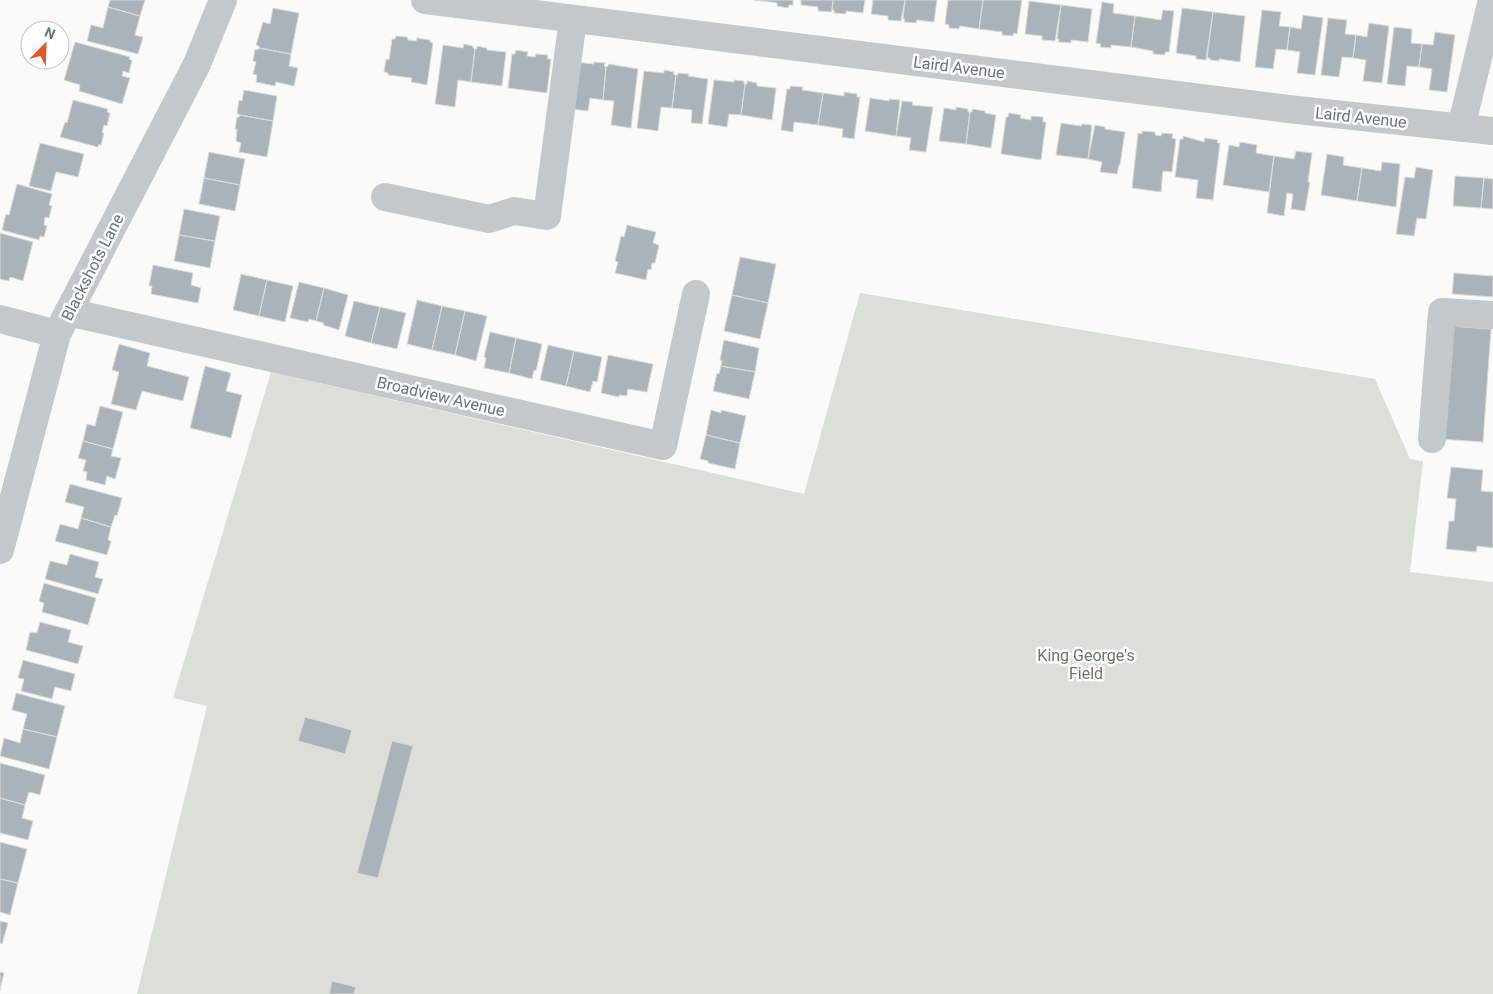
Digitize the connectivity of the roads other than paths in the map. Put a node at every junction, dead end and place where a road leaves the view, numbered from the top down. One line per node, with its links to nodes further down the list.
1 (223, 0): 11 (street, Blackshots Lane)
2 (425, 0): 4 (street, Laird Avenue)
3 (1492, 0): 5 (street)
4 (573, 19): 5 (street, Laird Avenue); 7 (street)
5 (1461, 128): 6 (street, Laird Avenue)
6 (1493, 130)
7 (386, 197)
8 (696, 294): 11 (street, Broadview Avenue)
9 (1493, 316): 12 (street)
10 (0, 319): 11 (street)
11 (63, 323): 13 (street, Blackshots Lane)
12 (1432, 438)
13 (0, 550)

